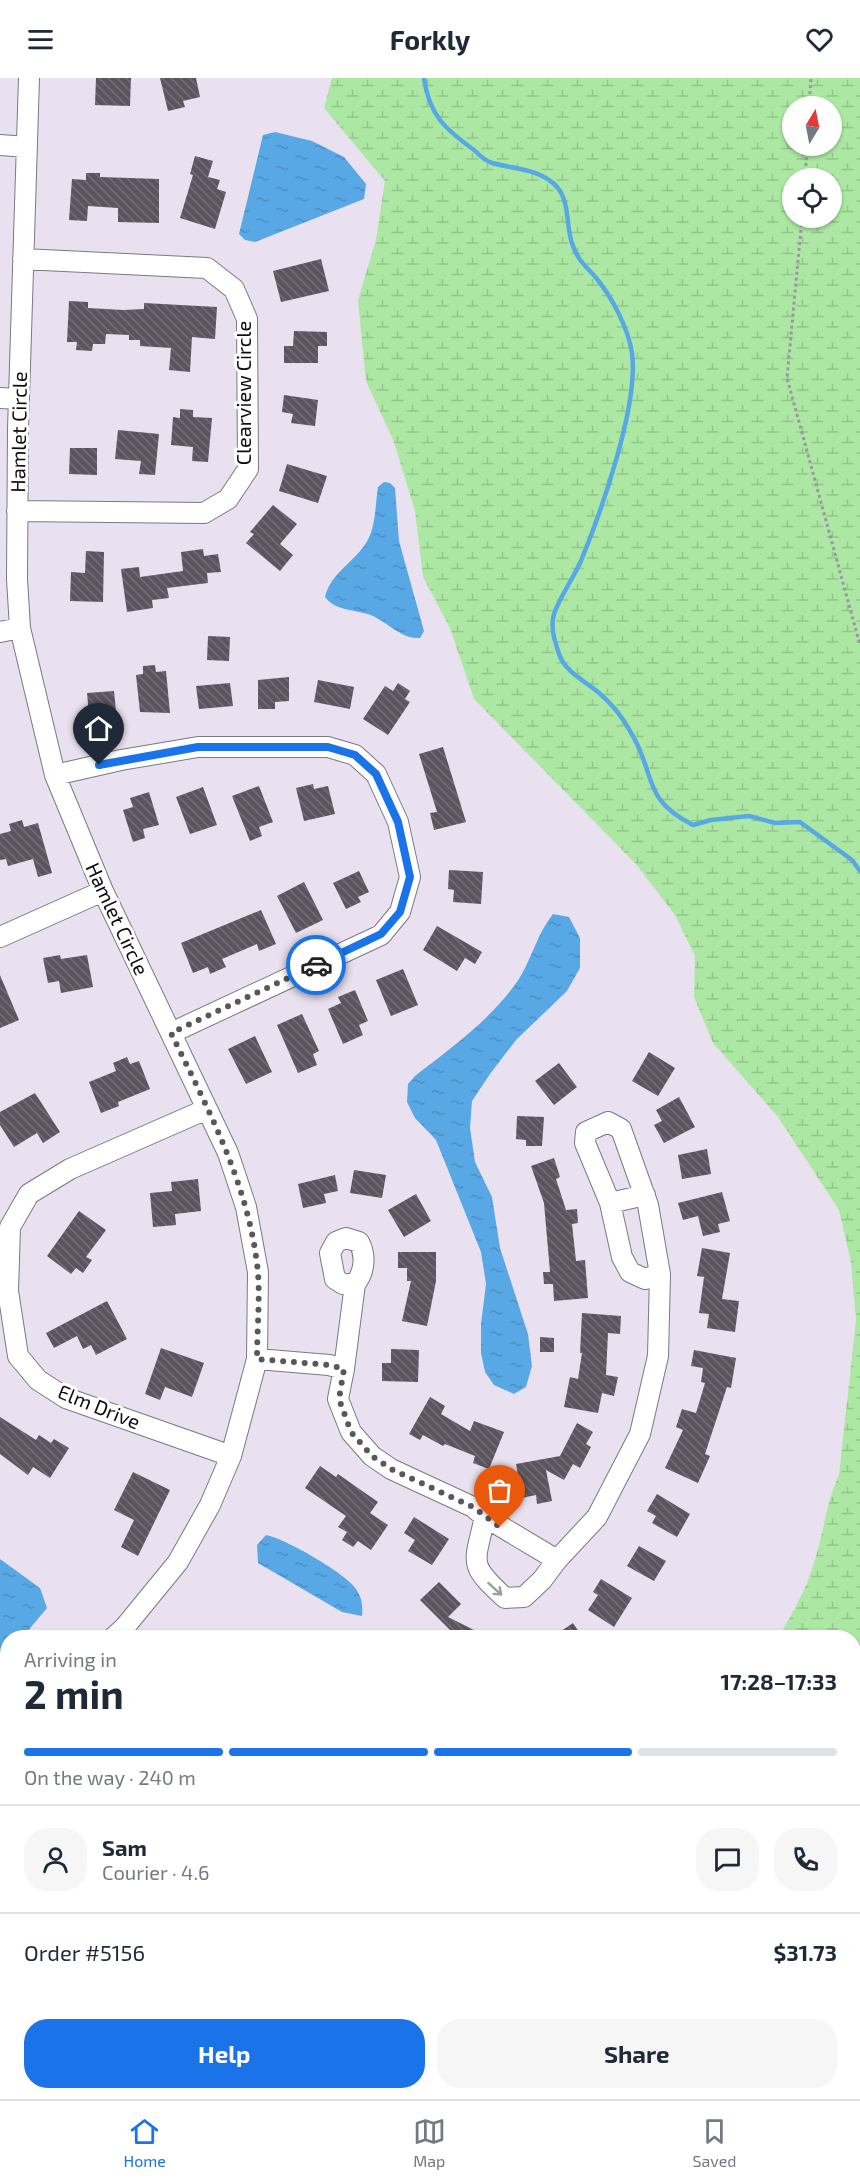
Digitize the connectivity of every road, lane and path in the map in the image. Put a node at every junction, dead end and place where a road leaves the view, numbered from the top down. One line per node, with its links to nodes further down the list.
1 (29, 78): 5 (street, Hamlet Circle)
2 (811, 78): 3 (path)
3 (810, 96)
4 (0, 145): 5 (street)
5 (27, 147): 7 (street, Hamlet Circle)
6 (801, 228): 12 (path)
7 (23, 259): 8 (street, Hamlet Circle); 9 (street, Clearview Circle)
8 (9, 398): 9 (street, Hamlet Circle)
9 (17, 511): 10 (street, Hamlet Circle)
10 (20, 628): 11 (street); 13 (street, Hamlet Circle)
11 (0, 632)
12 (860, 645)
13 (55, 775): 14 (street, Hamlet Circle); 16 (street)
14 (103, 891): 15 (street); 16 (street, Hamlet Circle)
15 (0, 937)
16 (171, 1033): 17 (street, Hamlet Circle)
17 (207, 1109): 22 (street, Hamlet Circle); 24 (street, Elm Drive)
18 (645, 1195): 19 (street); 19 (street); 20 (street)
19 (610, 1203): 20 (street)
20 (660, 1274): 26 (street)
21 (355, 1284): 23 (street)
22 (257, 1359): 23 (street); 24 (street, Hamlet Circle)
23 (344, 1369): 25 (street)
24 (231, 1456): 27 (street, Hamlet Circle)
25 (485, 1517): 26 (street); 26 (street, one-way to 26)
26 (557, 1560)
27 (122, 1630)

